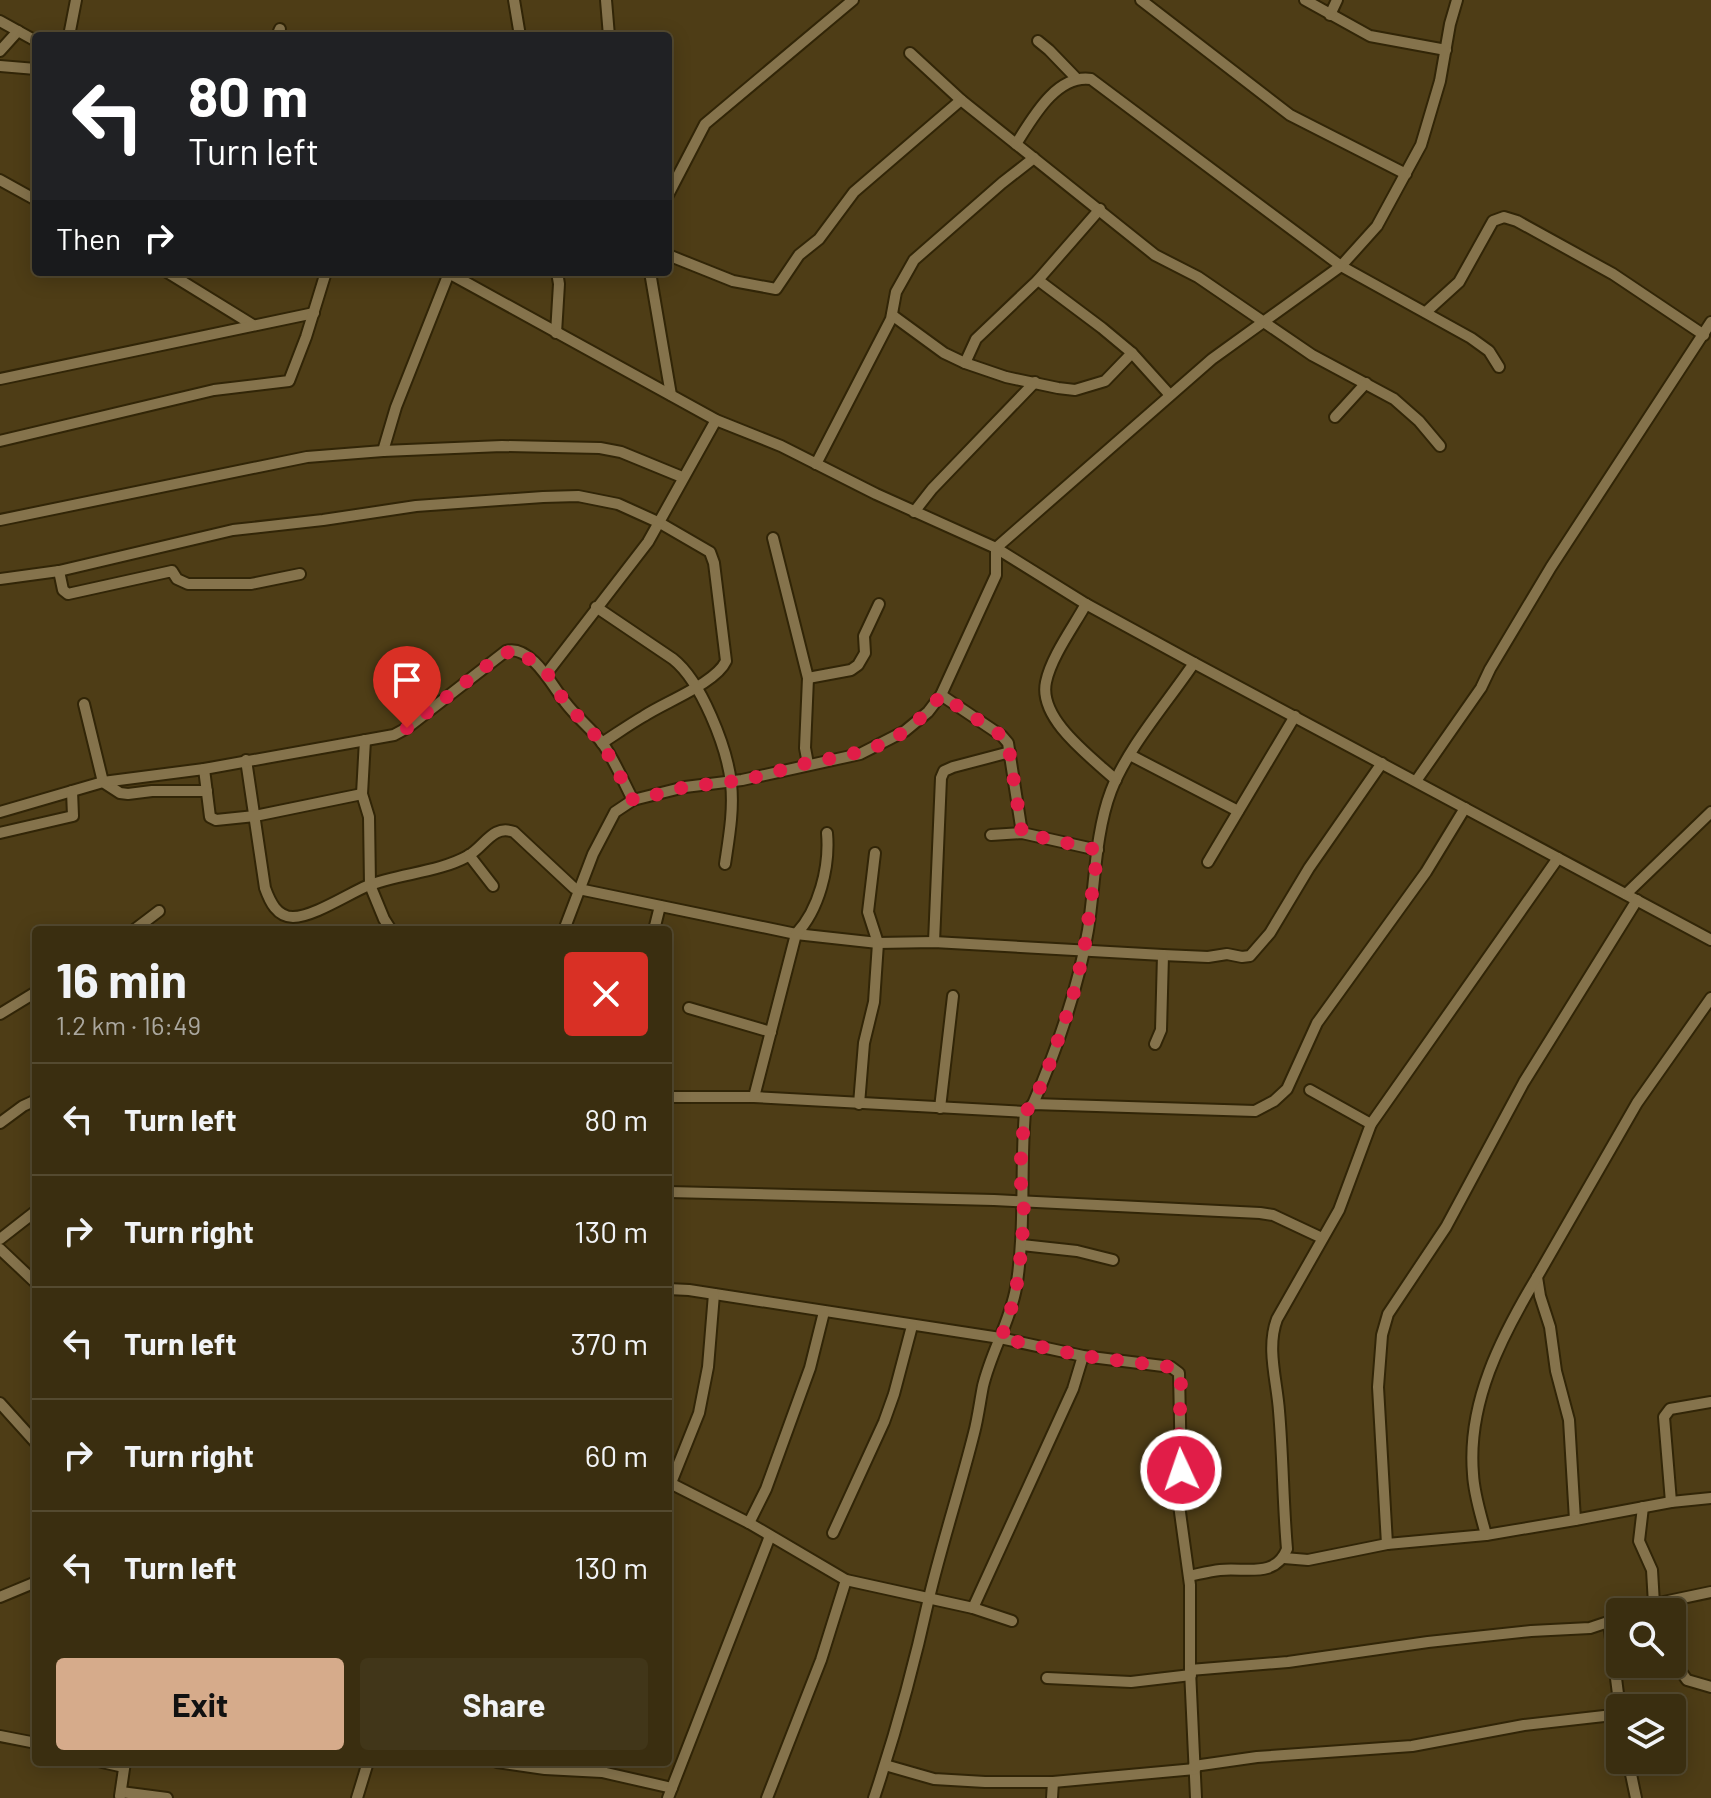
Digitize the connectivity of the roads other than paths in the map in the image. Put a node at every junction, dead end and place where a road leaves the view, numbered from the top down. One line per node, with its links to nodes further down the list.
1 (76, 0): 12 (street)
2 (514, 0): 13 (street)
3 (606, 0): 14 (street)
4 (853, 0): 28 (street)
5 (1141, 0): 26 (street)
6 (1305, 0): 9 (street)
7 (1337, 0): 9 (street)
8 (1457, 0): 17 (street)
9 (1330, 15): 17 (street)
10 (0, 21): 11 (street)
11 (18, 31): 15 (street); 18 (street)
12 (70, 32)
13 (519, 32)
14 (609, 32)
15 (32, 39)
16 (1038, 41): 22 (street)
17 (1446, 50): 26 (street)
18 (0, 51)
19 (910, 53): 23 (street)
20 (0, 66): 21 (street)
21 (32, 69)
22 (1077, 79): 24 (street); 32 (street)
23 (961, 100): 24 (street); 31 (street)
24 (1016, 144): 25 (street)
25 (1034, 158): 30 (street); 42 (street)
26 (1406, 174): 32 (street)
27 (0, 180): 29 (street)
28 (672, 187)
29 (32, 198)
30 (1100, 209): 39 (street); 43 (street)
31 (672, 257)
32 (1341, 266): 40 (street); 43 (street)
33 (173, 276): 45 (street)
34 (325, 276): 41 (street)
35 (447, 276): 60 (street)
36 (453, 276): 46 (street)
37 (558, 276): 46 (street)
38 (651, 276): 55 (street)
39 (1038, 280): 48 (street); 49 (street)
40 (1426, 312): 47 (street); 50 (street)
41 (314, 313): 45 (street); 58 (street)
42 (892, 315): 49 (street); 61 (street)
43 (1264, 322): 53 (street); 54 (street)
44 (1711, 322): 47 (street)
45 (253, 325): 51 (street)
46 (556, 333): 55 (street)
47 (1704, 335): 92 (street)
48 (1132, 353): 52 (street); 54 (street)
49 (965, 363): 52 (street)
50 (1499, 367)
51 (0, 379)
52 (1035, 382): 63 (street)
53 (1366, 383): 56 (street); 59 (street)
54 (1169, 394): 67 (street)
55 (671, 395): 57 (street)
56 (1335, 417)
57 (716, 420): 61 (street); 62 (street)
58 (0, 441)
59 (1440, 446)
60 (383, 451): 62 (street); 64 (street)
61 (816, 464): 63 (street)
62 (682, 477): 65 (street)
63 (914, 512): 67 (street)
64 (0, 520)
65 (660, 523): 68 (street); 73 (street); 77 (street)
66 (773, 538): 76 (street)
67 (996, 548): 72 (street); 78 (street)
68 (59, 571): 69 (street); 70 (street)
69 (300, 574)
70 (0, 579)
71 (879, 604): 76 (street)
72 (1086, 604): 74 (street); 90 (street)
73 (596, 607): 75 (street); 77 (street)
74 (1194, 663): 80 (street); 84 (street)
75 (547, 673): 81 (street); 82 (street)
76 (808, 678): 87 (street)
77 (696, 685): 82 (street); 91 (street)
78 (941, 695): 83 (street); 87 (street)
79 (84, 704): 93 (street)
80 (1295, 716): 86 (street); 102 (street)
81 (365, 740): 85 (street); 97 (street)
82 (602, 743): 98 (street)
83 (1010, 752): 108 (street); 129 (street)
84 (1130, 755): 90 (street); 102 (street)
85 (246, 760): 88 (street); 104 (street)
86 (1382, 763): 92 (street); 132 (street)
87 (808, 764): 91 (street)
88 (204, 769): 89 (street); 96 (street)
89 (149, 777): 93 (street); 95 (street)
90 (1116, 780): 110 (street)
91 (731, 781): 98 (street); 115 (street)
92 (1416, 781): 100 (street)
93 (103, 782): 94 (street); 95 (street)
94 (72, 791): 99 (street); 105 (street)
95 (152, 791): 96 (street)
96 (207, 791): 104 (street)
97 (362, 794): 104 (street); 116 (street)
98 (633, 800): 118 (street)
99 (23, 805): 101 (street); 105 (street)
100 (1465, 808): 113 (street); 146 (street)
101 (1, 811): 106 (street)
102 (1238, 811): 114 (street)
103 (1711, 812): 119 (street)
104 (255, 816): 116 (street)
105 (29, 826): 106 (street)
106 (5, 832)
107 (827, 833): 127 (street)
108 (1022, 833): 109 (street); 110 (street)
109 (991, 835)
110 (1098, 850): 131 (street)
111 (875, 853): 130 (street)
112 (469, 855): 116 (street); 117 (street); 118 (street)
113 (1558, 858): 119 (street); 148 (street)
114 (1208, 862)
115 (725, 864)
116 (370, 885): 124 (street)
117 (493, 886)
118 (579, 889): 121 (street); 125 (street)
119 (1626, 894): 120 (street)
120 (1637, 900): 128 (street); 178 (street)
121 (660, 906): 126 (street); 127 (street)
122 (159, 911): 123 (street)
123 (139, 926)
124 (389, 926)
125 (565, 926)
126 (655, 926)
127 (796, 934): 130 (street); 138 (street)
128 (1711, 940)
129 (934, 942): 130 (street); 131 (street)
130 (878, 943): 144 (street)
131 (1084, 951): 132 (street); 146 (street)
132 (1163, 955): 139 (street)
133 (32, 994): 137 (street)
134 (953, 996): 145 (street)
135 (1711, 998): 157 (street)
136 (689, 1008): 138 (street)
137 (0, 1014)
138 (771, 1032): 142 (street)
139 (1155, 1044)
140 (1310, 1090): 148 (street)
141 (672, 1097): 142 (street)
142 (754, 1097): 144 (street)
143 (32, 1102): 147 (street)
144 (859, 1104): 145 (street)
145 (940, 1108): 146 (street)
146 (1029, 1108): 150 (street)
147 (0, 1123)
148 (1371, 1124): 152 (street)
149 (672, 1192): 150 (street)
150 (1024, 1202): 152 (street); 154 (street)
151 (32, 1214): 153 (street)
152 (1322, 1238): 179 (street)
153 (0, 1239)
154 (1022, 1245): 156 (street); 163 (street)
155 (0, 1249): 158 (street)
156 (1113, 1260)
157 (1537, 1277): 173 (street); 176 (street)
158 (32, 1279)
159 (672, 1289): 160 (street)
160 (714, 1294): 161 (street); 168 (street)
161 (824, 1312): 162 (street); 174 (street)
162 (912, 1326): 163 (street); 175 (street)
163 (1000, 1338): 164 (street); 185 (street)
164 (1083, 1356): 180 (street); 188 (street)
165 (1711, 1402): 171 (street)
166 (0, 1403): 167 (street)
167 (32, 1439)
168 (672, 1477)
169 (672, 1483): 174 (street)
170 (1711, 1498): 171 (street)
171 (1671, 1502): 172 (street)
172 (1643, 1507): 173 (street); 186 (street)
173 (1575, 1520): 176 (street)
174 (749, 1523): 177 (street)
175 (833, 1533)
176 (1486, 1535): 178 (street)
177 (770, 1536): 181 (street); 205 (street)
178 (1387, 1544): 179 (street)
179 (1284, 1558): 180 (street)
180 (1189, 1576): 191 (street)
181 (846, 1580): 185 (street); 209 (street)
182 (32, 1584): 184 (street)
183 (1711, 1592): 187 (street)
184 (0, 1597)
185 (930, 1597): 188 (street); 198 (street)
186 (1654, 1598)
187 (1684, 1598)
188 (973, 1608): 189 (street)
189 (1012, 1621)
190 (1606, 1623): 191 (street)
191 (1190, 1672): 192 (street); 202 (street)
192 (1047, 1678)
193 (1686, 1678): 194 (street)
194 (1711, 1687)
195 (1606, 1715): 202 (street)
196 (0, 1736): 197 (street)
197 (32, 1742)
198 (885, 1765): 204 (street); 210 (street)
199 (124, 1766): 206 (street)
200 (367, 1766): 208 (street)
201 (524, 1766): 205 (street)
202 (1194, 1768): 204 (street); 212 (street)
203 (1631, 1774): 213 (street)
204 (1053, 1782): 211 (street)
205 (670, 1793)
206 (120, 1795): 207 (street)
207 (167, 1798)
208 (357, 1798)
209 (767, 1798)
210 (874, 1798)
211 (1052, 1798)
212 (1196, 1798)
213 (1636, 1798)

